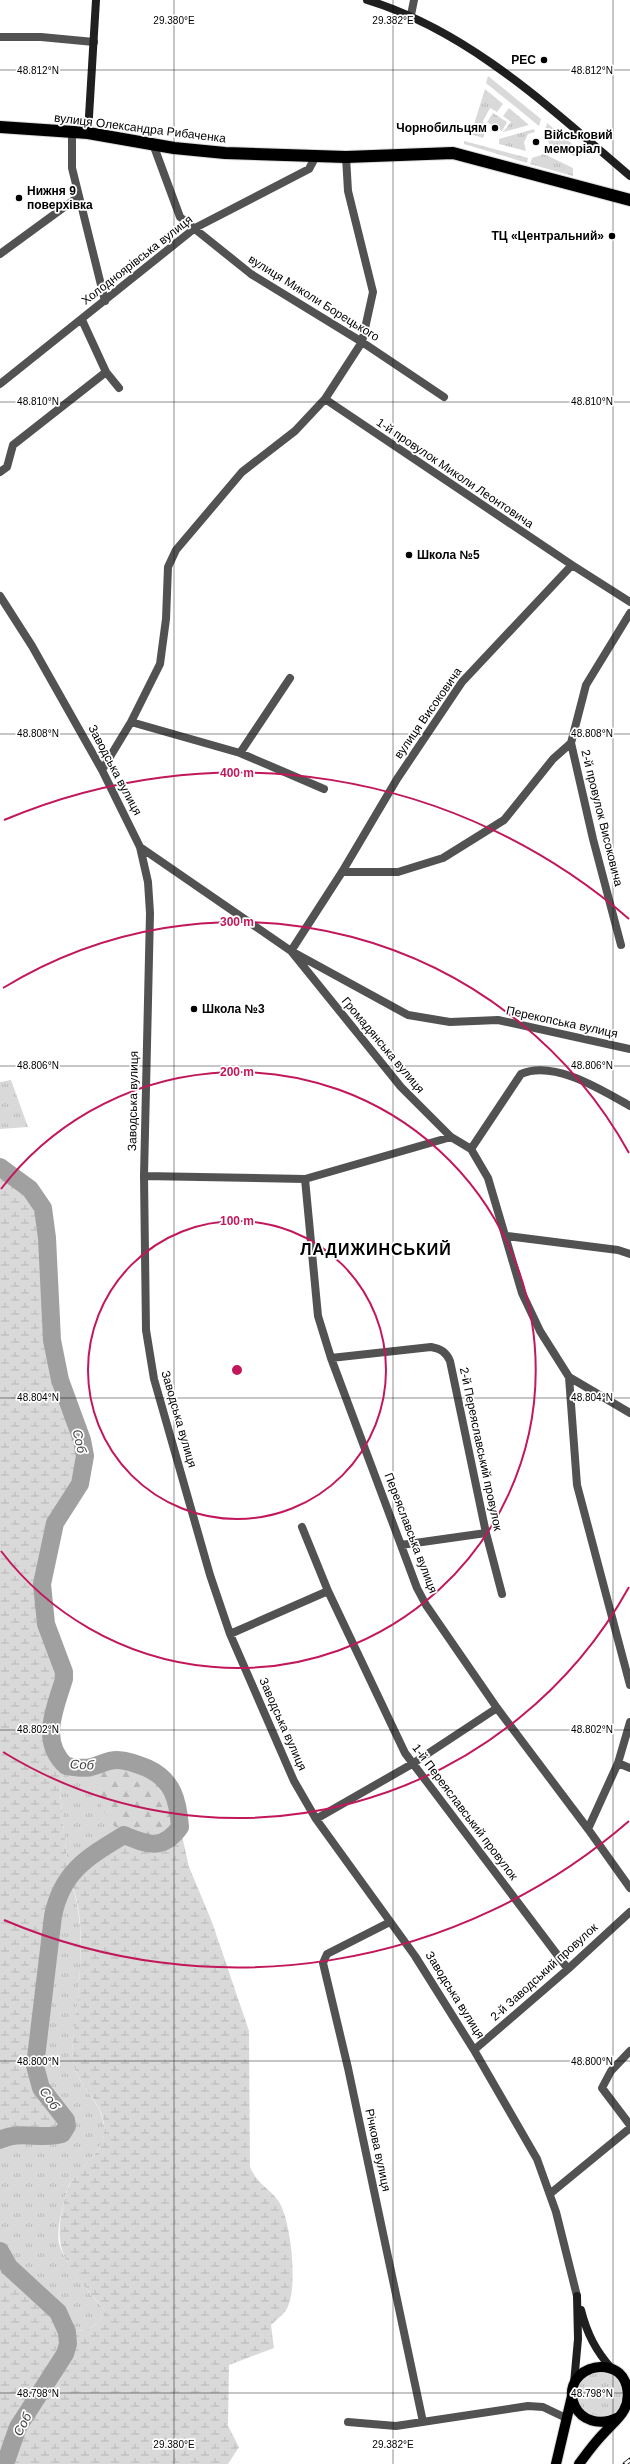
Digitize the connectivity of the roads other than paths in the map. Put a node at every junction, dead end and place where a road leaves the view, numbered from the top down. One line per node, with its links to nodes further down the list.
1 (96, 0): 6 (street)
2 (367, 0): 4 (street)
3 (414, 0): 4 (street)
4 (411, 15): 13 (street)
5 (0, 37): 6 (street)
6 (94, 42): 9 (street)
7 (0, 127): 8 (highway, вулиця Олександра Рибаченка)
8 (72, 132): 9 (highway, вулиця Олександра Рибаченка); 14 (street)
9 (88, 133): 10 (highway, вулиця Олександра Рибаченка)
10 (153, 144): 11 (highway, вулиця Олександра Рибаченка); 16 (street, вулиця Миколи Борецького)
11 (316, 156): 12 (highway, вулиця Олександра Рибаченка); 16 (street, Холодноярівська вулиця)
12 (346, 157): 15 (highway, вулиця Олександра Рибаченка); 20 (street)
13 (630, 176)
14 (78, 197): 17 (street); 18 (street)
15 (629, 199)
16 (195, 228): 18 (street, Холодноярівська вулиця); 20 (street, вулиця Миколи Борецького)
17 (0, 254)
18 (104, 301): 19 (street, Холодноярівська вулиця)
19 (82, 320): 21 (street); 22 (street, Холодноярівська вулиця)
20 (362, 342): 24 (street, вулиця Миколи Борецького); 25 (street)
21 (106, 372): 23 (street); 26 (street)
22 (0, 384)
23 (119, 388)
24 (444, 396)
25 (325, 400): 27 (street, 1-й провулок Миколи Леонтовича); 32 (street)
26 (0, 472)
27 (572, 565): 29 (street); 38 (street, вулиця Високовича)
28 (0, 596): 35 (street, Заводська вулиця)
29 (630, 602)
30 (630, 613): 33 (street)
31 (290, 678): 34 (street)
32 (131, 722): 34 (street); 35 (street)
33 (571, 743): 38 (street); 39 (street, 2-й провулок Високовича)
34 (240, 754): 36 (street)
35 (102, 770): 37 (street, Заводська вулиця)
36 (324, 789)
37 (140, 847): 40 (street, Громадянська вулиця); 45 (street, Заводська вулиця)
38 (342, 872): 40 (street, вулиця Високовича)
39 (621, 945)
40 (291, 951): 41 (street, Перекопська вулиця); 43 (street, Громадянська вулиця)
41 (630, 1049)
42 (630, 1106): 44 (street)
43 (451, 1137): 44 (street, Громадянська вулиця); 46 (street)
44 (471, 1149): 47 (street, Громадянська вулиця)
45 (144, 1176): 46 (street); 57 (street, Заводська вулиця)
46 (305, 1179): 49 (street, Переяславська вулиця)
47 (507, 1236): 48 (street); 50 (street, Громадянська вулиця)
48 (630, 1254)
49 (331, 1358): 53 (street, 2-й Переяславський провулок); 54 (street, Переяславська вулиця)
50 (569, 1377): 51 (street, Громадянська вулиця); 58 (street)
51 (630, 1412)
52 (302, 1527): 55 (street, 1-й Переяславський провулок)
53 (486, 1533): 54 (street); 56 (street, 2-й Переяславський провулок)
54 (401, 1545): 59 (street, Переяславська вулиця)
55 (328, 1590): 57 (street); 62 (street, 1-й Переяславський провулок)
56 (502, 1594)
57 (230, 1634): 64 (street, Заводська вулиця)
58 (630, 1685)
59 (497, 1708): 62 (street); 65 (street, Переяславська вулиця)
60 (630, 1722): 61 (street)
61 (618, 1763): 63 (street); 65 (street)
62 (412, 1764): 64 (street); 69 (street, 1-й Переяславський провулок)
63 (630, 1768)
64 (316, 1819): 68 (street, Заводська вулиця)
65 (588, 1829): 66 (street, Переяславська вулиця)
66 (630, 1888)
67 (630, 1912): 69 (street, 2-й Заводський провулок)
68 (390, 1922): 70 (street, Заводська вулиця); 82 (street, Річкова вулиця)
69 (568, 1969): 70 (street, 2-й Заводський провулок)
70 (474, 2050): 74 (street, Заводська вулиця)
71 (630, 2051): 72 (street)
72 (630, 2125)
73 (630, 2128): 74 (street)
74 (551, 2193): 75 (street, Заводська вулиця)
75 (577, 2296): 76 (street, Заводська вулиця); 78 (street, Заводська вулиця)
76 (616, 2371): 77 (main road); 78 (main road); 79 (main road)
77 (630, 2372)
78 (573, 2390): 79 (main road); 80 (main road, Заводська вулиця)
79 (624, 2412): 84 (main road)
80 (566, 2418): 82 (street); 83 (main road, Заводська вулиця)
81 (348, 2422): 82 (street)
82 (423, 2422)
83 (556, 2464)
84 (580, 2464)

